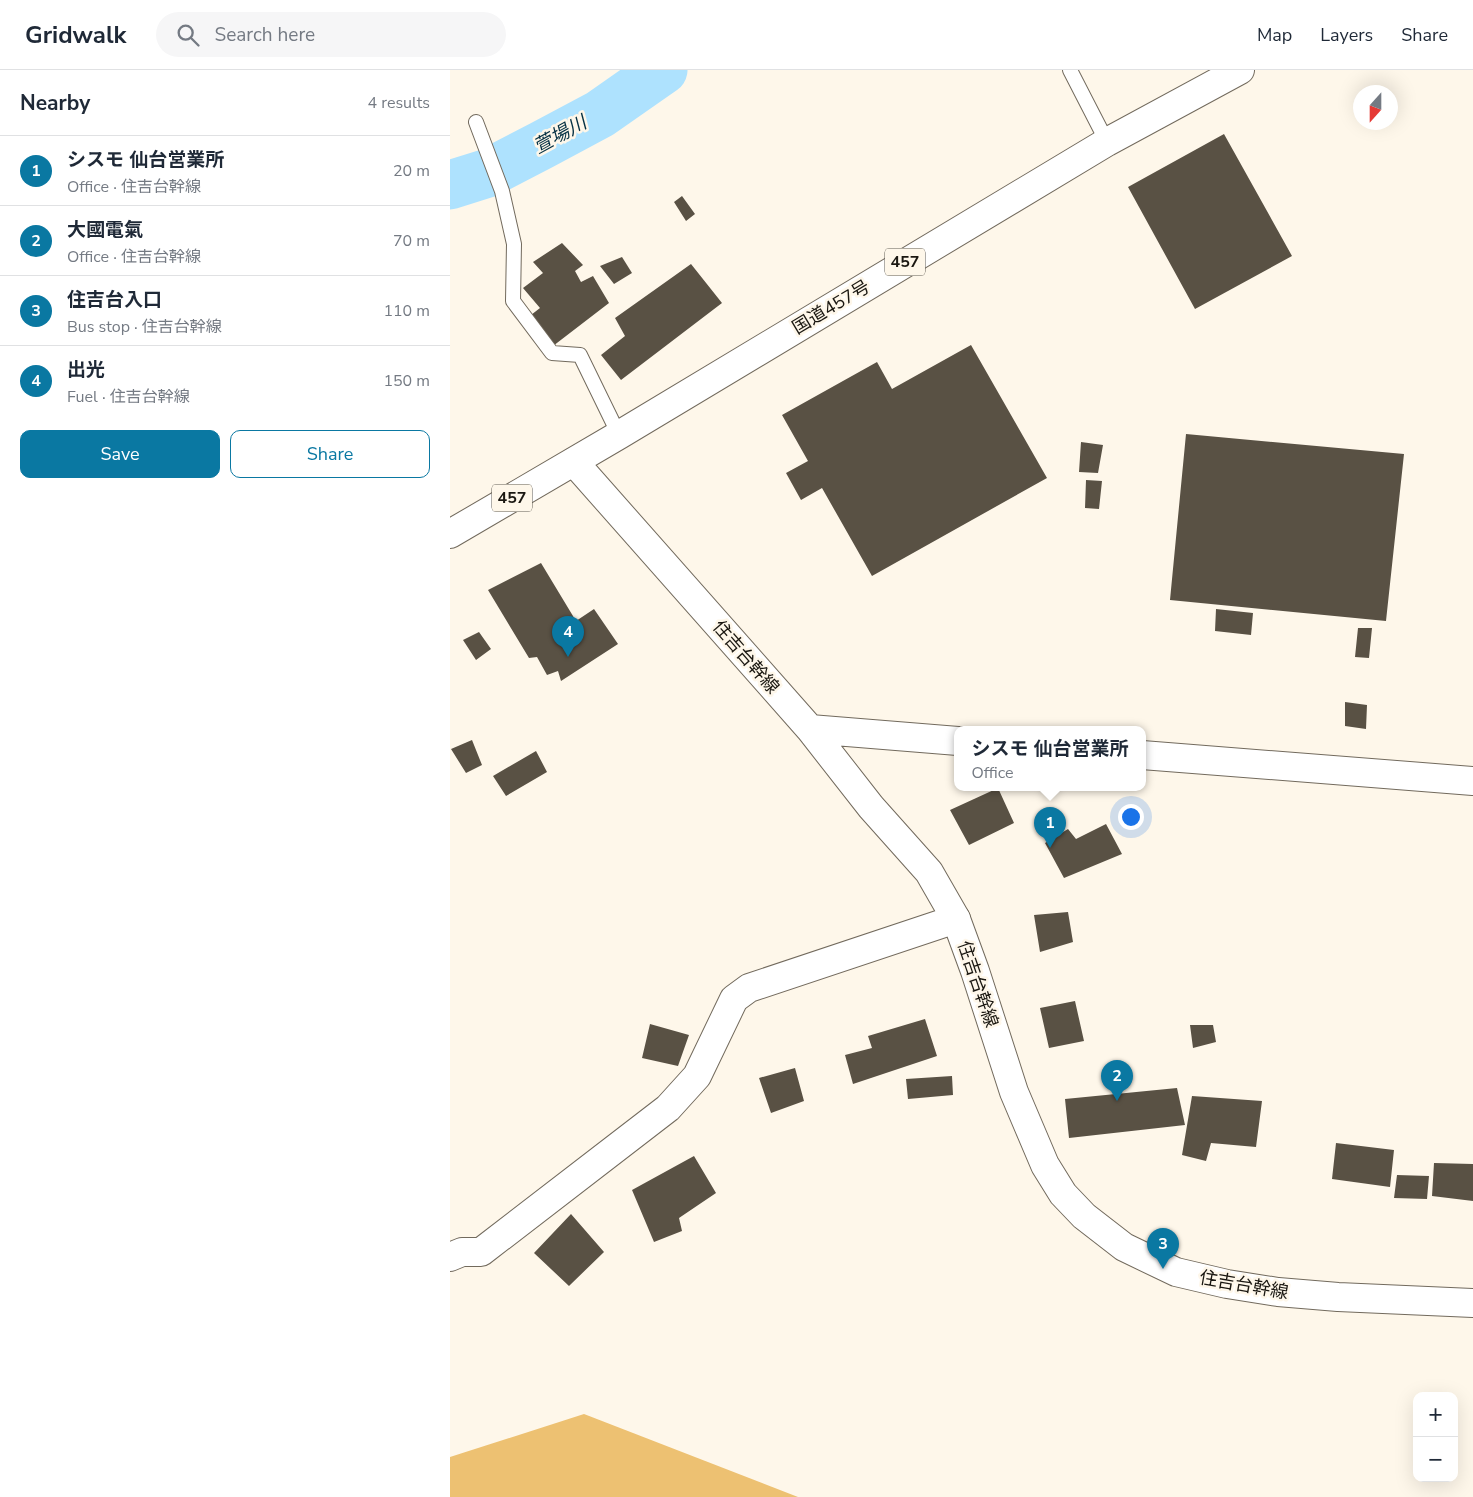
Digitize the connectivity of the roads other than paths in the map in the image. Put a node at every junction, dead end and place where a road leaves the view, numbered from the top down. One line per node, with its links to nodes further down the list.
1 (1070, 70): 4 (lane)
2 (1240, 70): 4 (main road, 国道457号 / 457)
3 (476, 122): 5 (lane)
4 (1107, 142): 5 (main road, 国道457号 / 457)
5 (619, 435): 6 (main road, 国道457号 / 457)
6 (574, 462): 7 (main road, 国道457号 / 457); 8 (main road, 住吉台幹線)
7 (450, 534)
8 (810, 729): 9 (main road); 12 (main road, 住吉台幹線)
9 (954, 741)
10 (1146, 755): 11 (main road)
11 (1473, 782)
12 (956, 919): 13 (main road); 14 (main road, 住吉台幹線)
13 (450, 1257)
14 (1473, 1303)

